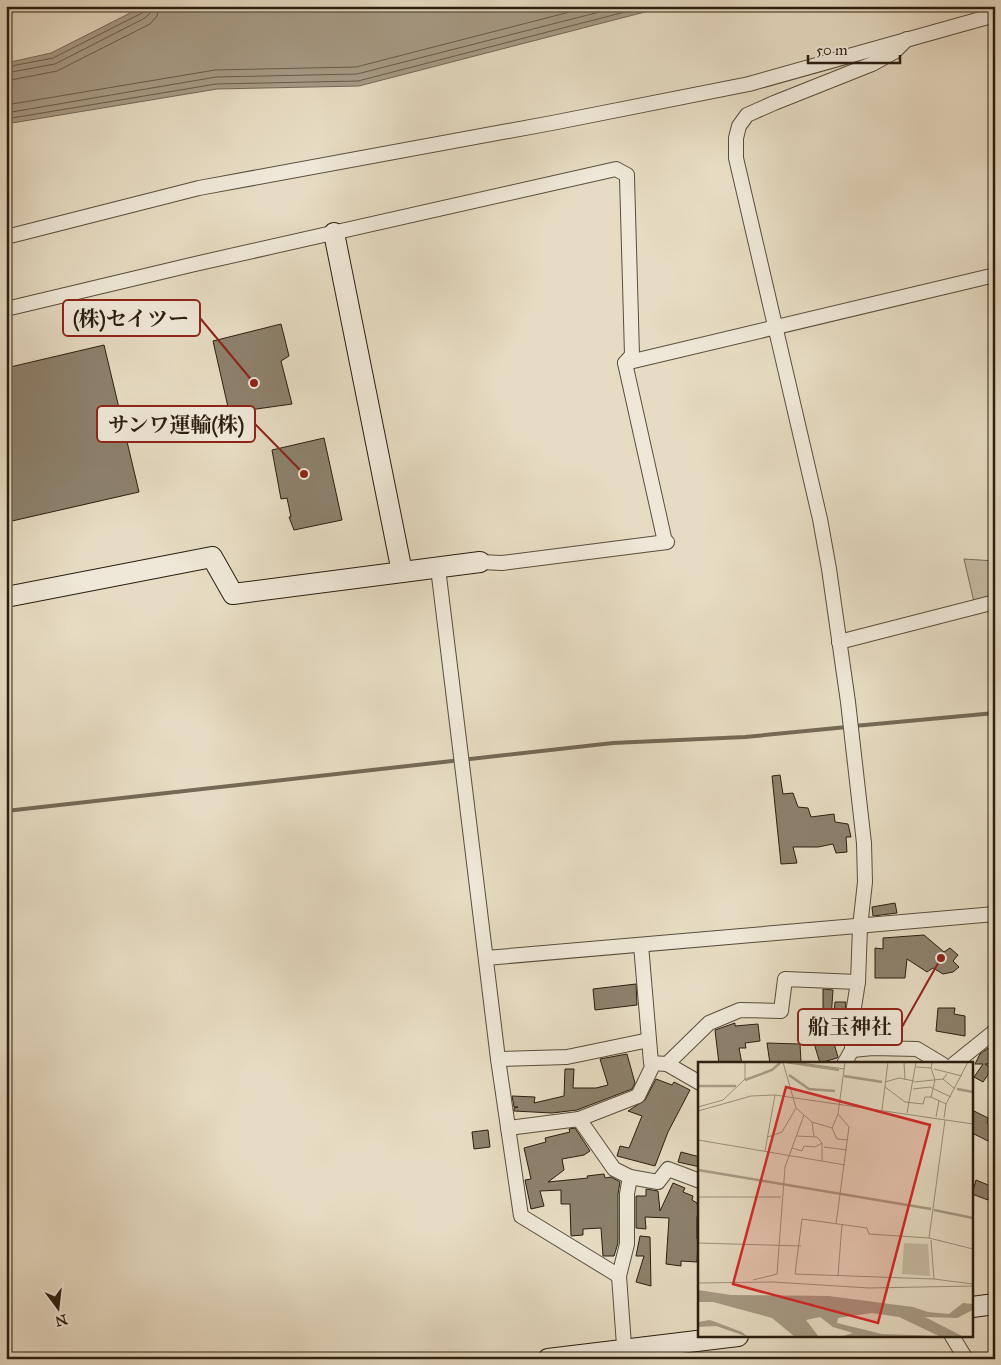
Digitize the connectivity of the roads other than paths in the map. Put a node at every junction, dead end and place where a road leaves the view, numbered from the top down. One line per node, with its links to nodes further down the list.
1 (995, 15): 2 (street)
2 (908, 39): 4 (street); 7 (street)
3 (334, 233): 6 (street); 8 (street); 11 (street)
4 (6, 238)
5 (995, 275): 7 (street)
6 (6, 309)
7 (776, 327): 8 (street); 14 (street)
8 (625, 363): 9 (street)
9 (480, 562): 10 (street)
10 (438, 568): 11 (street); 18 (street)
11 (402, 572): 12 (street)
12 (6, 597)
13 (995, 602): 14 (street)
14 (839, 642): 16 (street)
15 (995, 914): 16 (street)
16 (860, 927): 17 (street); 19 (street)
17 (641, 945): 18 (street); 21 (street)
18 (486, 958): 23 (street)
19 (858, 982): 22 (street); 27 (street)
20 (995, 1031): 26 (street)
21 (649, 1040): 23 (street); 27 (street)
22 (852, 1050): 24 (street); 25 (street)
23 (498, 1058): 30 (street)
24 (845, 1062)
25 (939, 1062)
26 (956, 1062)
27 (660, 1063): 28 (street); 29 (street)
28 (698, 1082)
29 (579, 1119): 30 (street); 31 (street)
30 (508, 1128): 33 (street)
31 (630, 1177): 32 (street); 33 (street)
32 (698, 1180)
33 (619, 1276): 38 (street)
34 (995, 1304): 35 (street)
35 (974, 1307)
36 (725, 1338): 38 (street)
37 (953, 1338): 40 (street)
38 (624, 1354): 39 (street)
39 (548, 1359)
40 (966, 1359)

